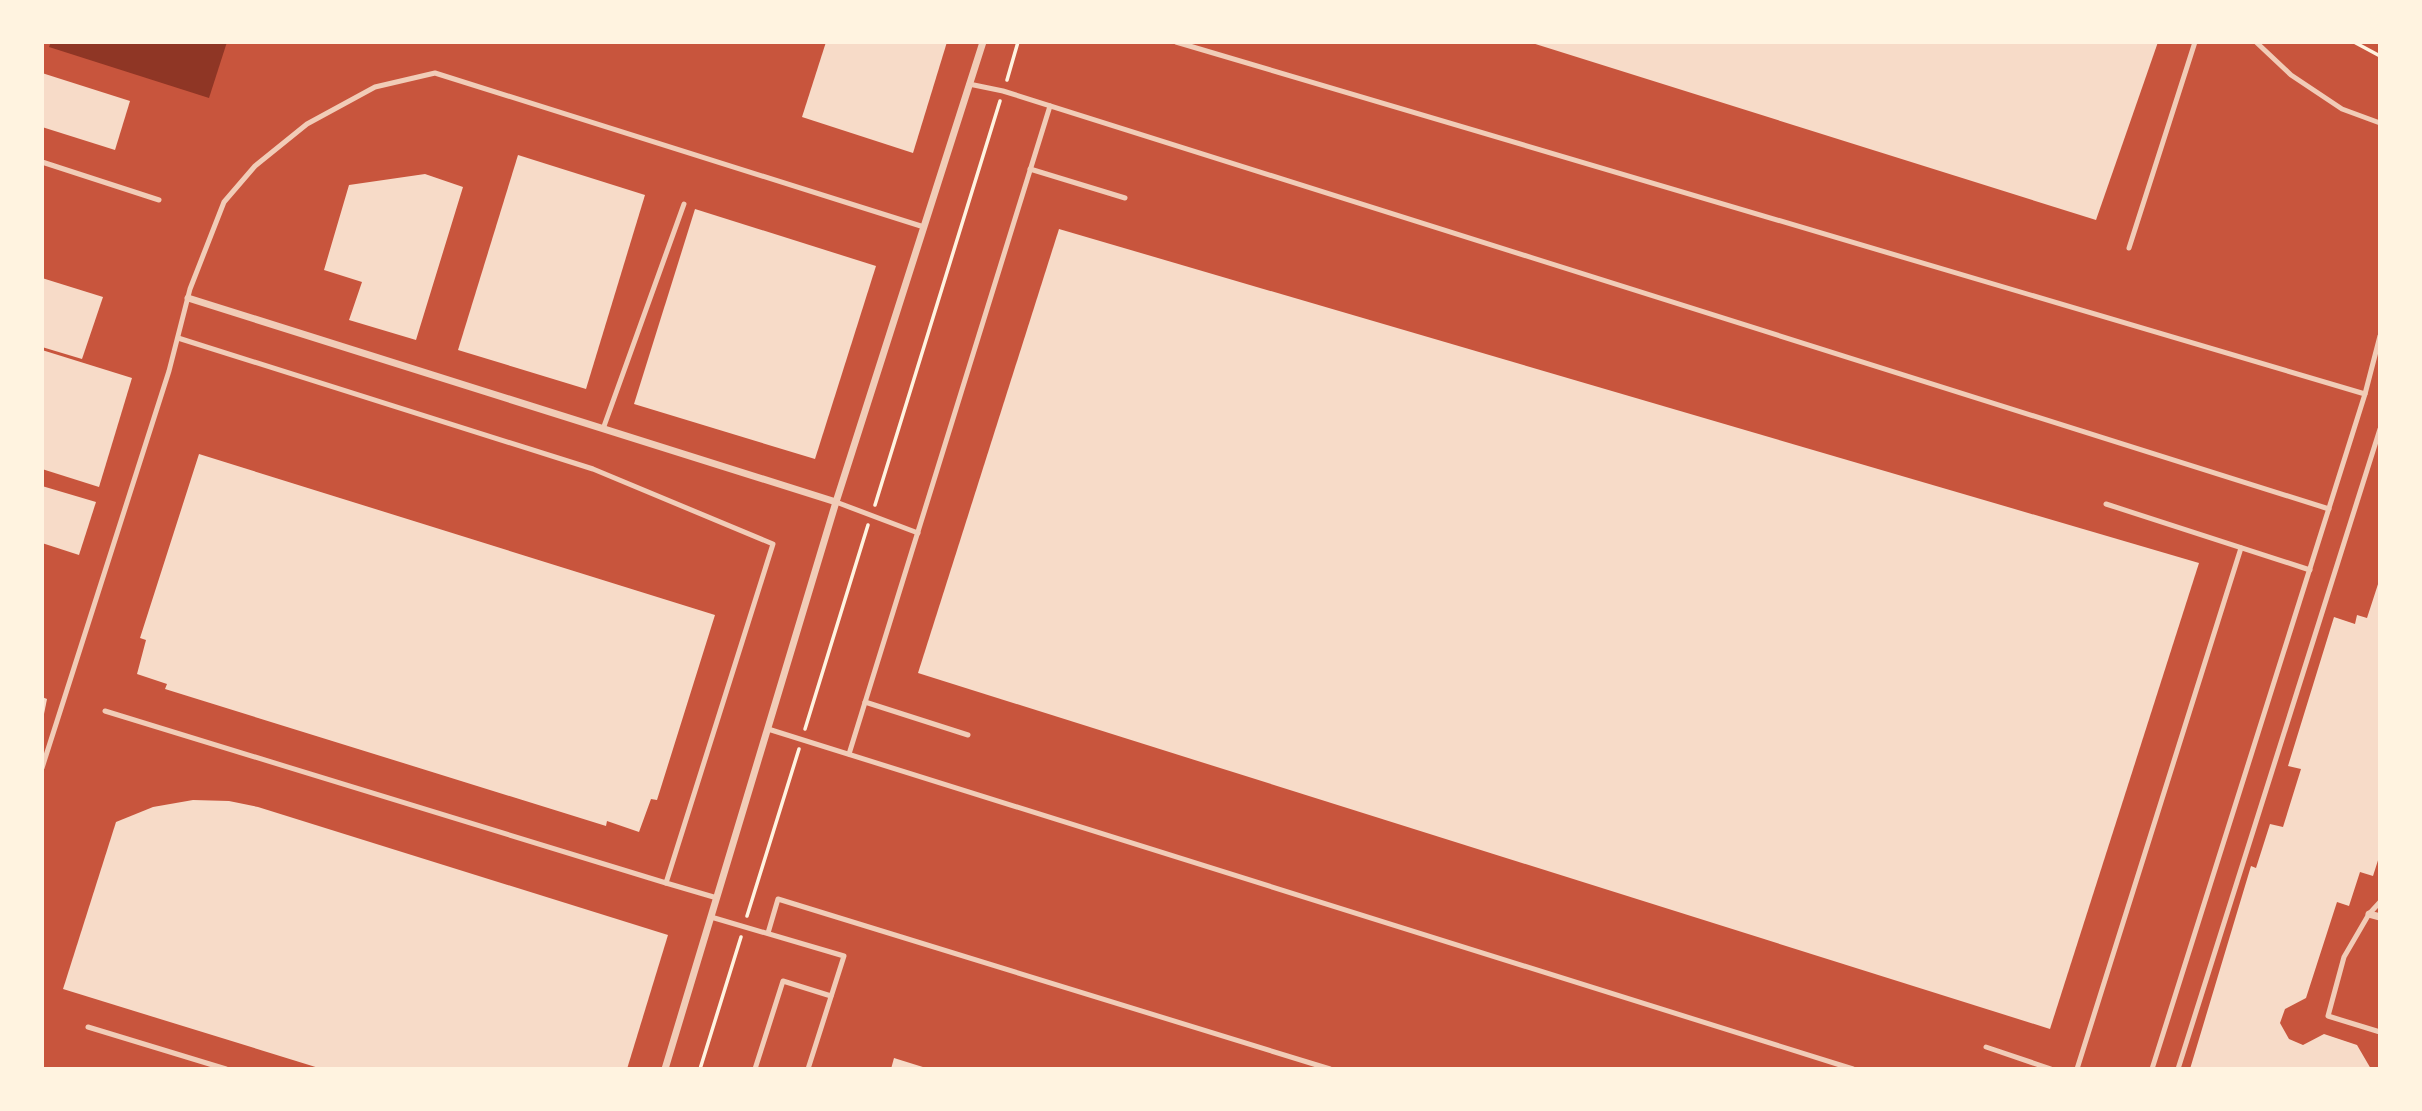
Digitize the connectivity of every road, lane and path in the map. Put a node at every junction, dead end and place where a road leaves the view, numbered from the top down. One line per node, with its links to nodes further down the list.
1 (983, 42): 8 (street)
2 (1018, 42): 9 (path)
3 (1176, 42): 22 (lane)
4 (2195, 42): 18 (lane)
5 (2256, 42): 11 (lane)
6 (2354, 42): 7 (path)
7 (2380, 56)
8 (969, 84): 9 (lane); 17 (street)
9 (1003, 91): 10 (lane); 28 (path)
10 (1050, 106): 13 (lane); 27 (lane)
11 (2380, 123)
12 (42, 162): 15 (lane)
13 (1030, 169): 14 (lane); 29 (lane)
14 (1125, 198)
15 (159, 200)
16 (684, 204): 23 (lane)
17 (924, 227): 19 (lane); 25 (street)
18 (2129, 248)
19 (188, 298): 21 (lane); 23 (street)
20 (2380, 336): 22 (lane)
21 (178, 338): 38 (lane); 39 (lane)
22 (2365, 394): 27 (lane)
23 (603, 429): 25 (street)
24 (2380, 429): 61 (lane)
25 (836, 502): 28 (lane); 34 (street)
26 (2106, 504): 30 (lane)
27 (2329, 509): 31 (lane)
28 (871, 516): 29 (lane); 36 (path)
29 (918, 533): 32 (lane)
30 (2241, 548): 31 (lane); 59 (lane)
31 (2310, 570): 60 (lane)
32 (865, 702): 35 (lane); 37 (lane)
33 (104, 711): 39 (lane)
34 (768, 729): 36 (lane); 40 (street)
35 (968, 735)
36 (802, 739): 37 (lane); 45 (path)
37 (849, 754): 57 (lane)
38 (42, 768)
39 (666, 883): 40 (lane)
40 (716, 898): 43 (street)
41 (2380, 902): 42 (lane)
42 (2370, 914): 44 (street); 49 (lane)
43 (711, 917): 45 (lane); 52 (street)
44 (2380, 917)
45 (744, 927): 46 (lane); 53 (path)
46 (768, 933): 47 (lane); 56 (lane)
47 (831, 996): 54 (lane); 55 (lane)
48 (88, 1027): 51 (lane)
49 (2380, 1032)
50 (1986, 1047): 58 (lane)
51 (226, 1069)
52 (665, 1069)
53 (700, 1069)
54 (755, 1069)
55 (808, 1069)
56 (1330, 1069)
57 (1853, 1069)
58 (2051, 1069)
59 (2077, 1069)
60 (2152, 1069)
61 (2178, 1069)

